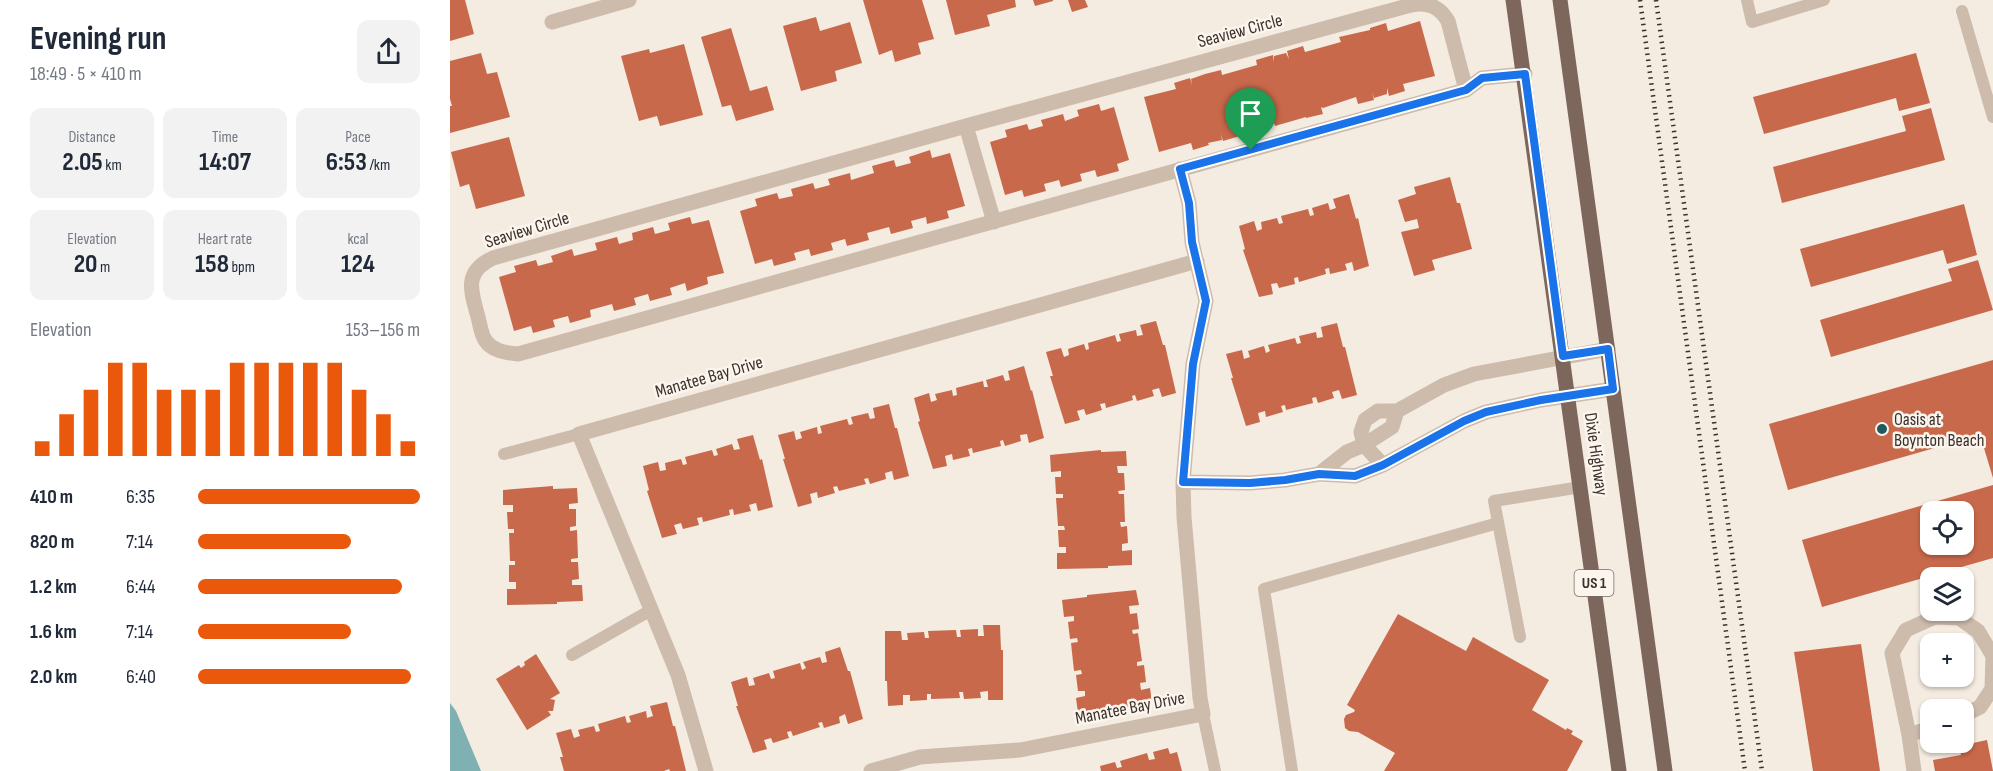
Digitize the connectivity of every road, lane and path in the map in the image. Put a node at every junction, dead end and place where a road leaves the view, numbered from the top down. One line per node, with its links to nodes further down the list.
1 (629, 0): 7 (street)
2 (1513, 0): 8 (main road, Dixie Highway / US 1)
3 (1560, 0): 15 (main road, Dixie Highway / US 1)
4 (1748, 0): 5 (lane)
5 (1824, 0)
6 (1962, 11): 10 (lane)
7 (552, 21)
8 (1525, 74): 9 (street, Seaview Circle); 16 (main road, Dixie Highway / US 1)
9 (1466, 90): 11 (street, Seaview Circle); 12 (street, Seaview Circle)
10 (1993, 117)
11 (966, 126): 13 (street); 13 (street, Seaview Circle)
12 (1180, 169): 13 (street, Seaview Circle); 14 (street, Manatee Bay Drive)
13 (994, 222)
14 (1197, 261): 19 (street, Manatee Bay Drive); 24 (street, Manatee Bay Drive)
15 (1608, 349): 16 (street); 17 (main road, Dixie Highway / US 1)
16 (1563, 356): 18 (main road, Dixie Highway / US 1); 20 (street)
17 (1613, 389): 18 (street); 39 (main road, Dixie Highway / US 1)
18 (1568, 396): 22 (street); 25 (main road, Dixie Highway / US 1)
19 (579, 434): 21 (lane); 27 (street)
20 (1364, 445): 22 (street); 23 (street)
21 (504, 454)
22 (1383, 465): 23 (street)
23 (1319, 474): 24 (street)
24 (1183, 482): 31 (street, Manatee Bay Drive)
25 (1581, 487): 26 (lane); 38 (main road, Dixie Highway / US 1)
26 (1498, 523): 28 (lane); 37 (lane)
27 (651, 610): 29 (lane); 34 (street)
28 (1520, 637)
29 (572, 655)
30 (1974, 710): 33 (street)
31 (1203, 714): 35 (street, Manatee Bay Drive); 36 (lane)
32 (1920, 731): 33 (street)
33 (1909, 735): 40 (street)
34 (706, 771)
35 (871, 771)
36 (1215, 771)
37 (1292, 771)
38 (1619, 771)
39 (1665, 771)
40 (1914, 771)

